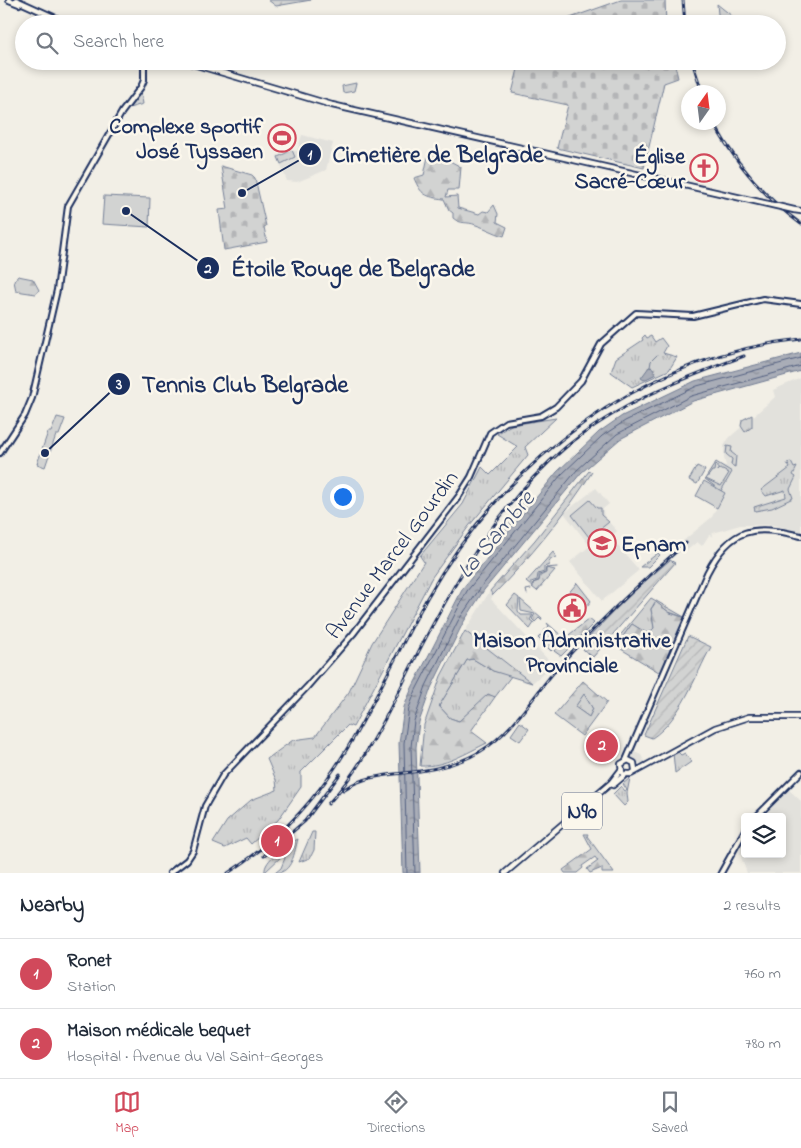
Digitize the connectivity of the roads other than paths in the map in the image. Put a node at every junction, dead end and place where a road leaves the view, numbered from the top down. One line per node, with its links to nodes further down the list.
1 (9, 0): 3 (main road)
2 (16, 0): 3 (main road)
3 (23, 3): 4 (main road)
4 (48, 15)
5 (144, 70): 9 (street)
6 (213, 70): 7 (main road, bridge)
7 (801, 211)
8 (801, 304): 22 (street, Avenue Marcel Gourdin)
9 (0, 453)
10 (801, 536): 12 (street)
11 (801, 717): 15 (main road, N90)
12 (631, 750): 13 (street); 14 (street)
13 (626, 760): 14 (main road, N90); 16 (main road, N90)
14 (633, 762): 15 (main road, N90); 17 (main road)
15 (650, 762): 17 (main road, N90)
16 (621, 770): 19 (main road, N90); 23 (main road, N90)
17 (635, 770): 19 (main road, N90)
18 (801, 772): 20 (street)
19 (626, 774): 23 (main road, N90)
20 (760, 813)
21 (741, 837): 24 (street)
22 (170, 873)
23 (506, 873)
24 (720, 873)

